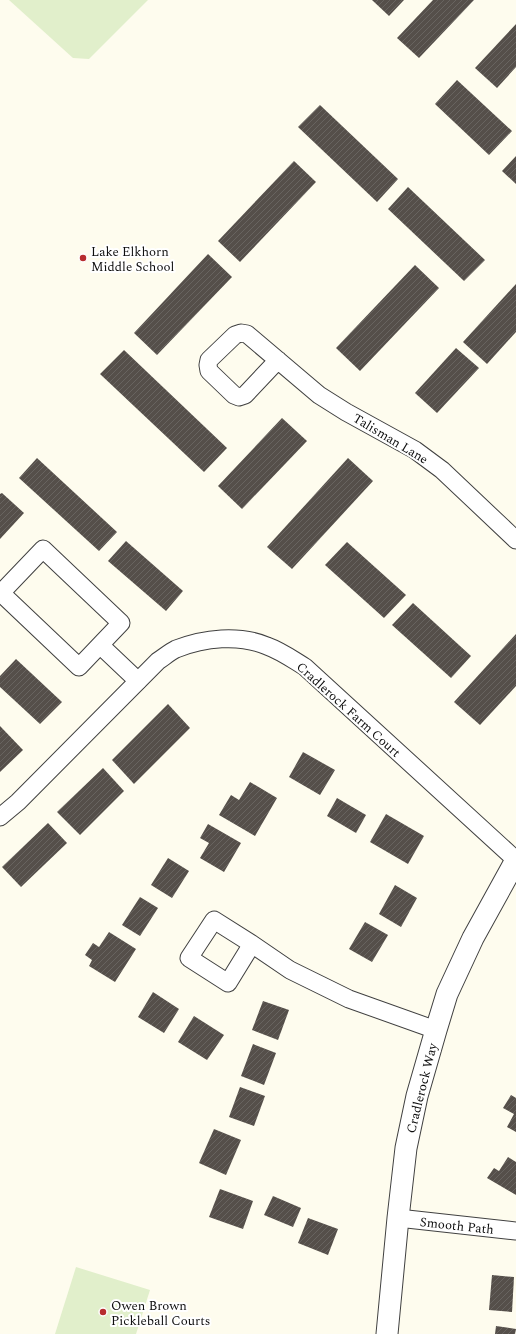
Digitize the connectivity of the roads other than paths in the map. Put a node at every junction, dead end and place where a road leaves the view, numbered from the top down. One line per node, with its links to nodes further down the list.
1 (278, 360): 2 (street, Talisman Lane)
2 (516, 540)
3 (100, 645): 3 (street); 4 (street)
4 (138, 681): 5 (street, Cradlerock Farm Court); 6 (street, Cradlerock Farm Court)
5 (0, 817)
6 (516, 860): 8 (street, Cradlerock Way)
7 (252, 944): 8 (street)
8 (436, 1030): 9 (street, Cradlerock Way)
9 (398, 1218): 10 (street, Smooth Path); 11 (street, Cradlerock Way)
10 (516, 1231)
11 (387, 1334)

